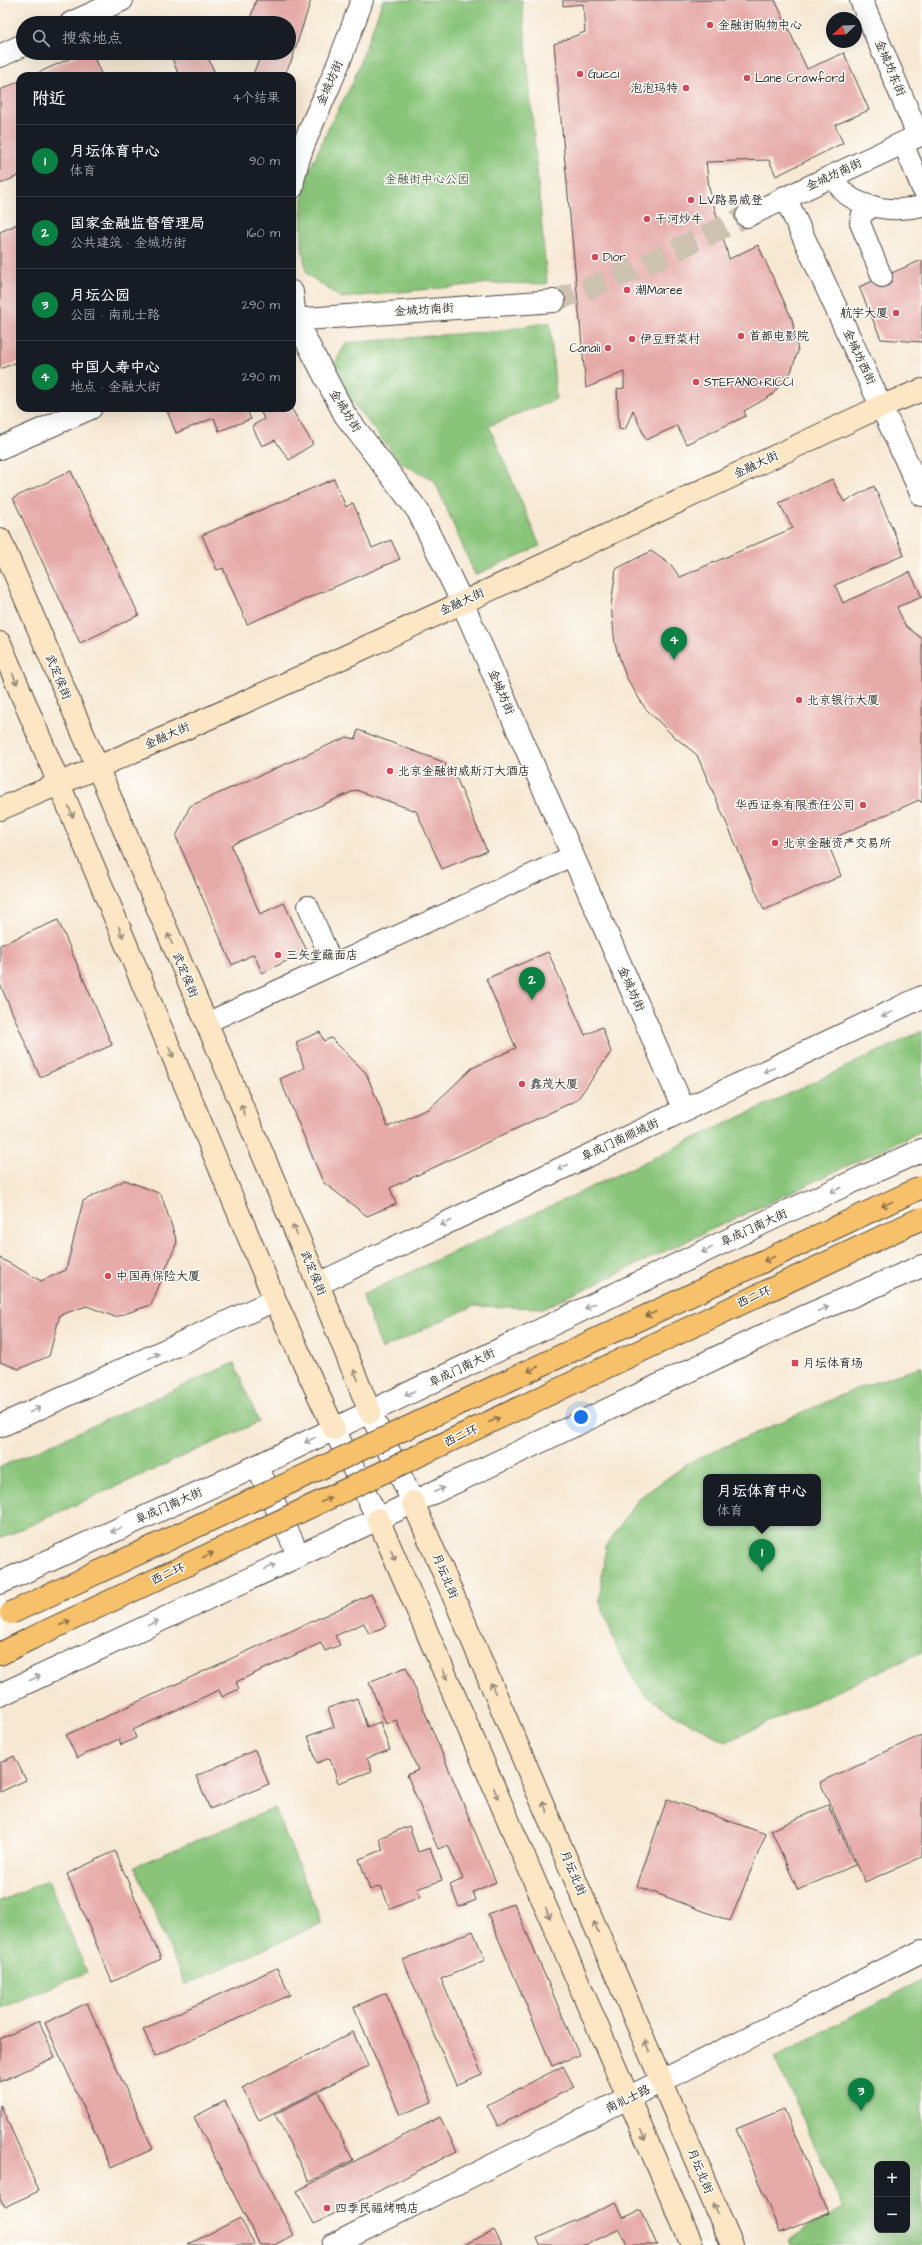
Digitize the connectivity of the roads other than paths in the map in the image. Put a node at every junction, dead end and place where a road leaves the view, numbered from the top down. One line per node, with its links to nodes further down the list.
1 (122, 0): 4 (street)
2 (362, 0): 9 (street, 金城坊街)
3 (861, 0): 8 (street, 金城坊东街)
4 (92, 6): 5 (street)
5 (80, 16)
6 (16, 49): 7 (street)
7 (0, 56)
8 (914, 137): 10 (street, 金城坊南街); 11 (street)
9 (296, 169)
10 (831, 176): 12 (street, 金城坊南街); 13 (street)
11 (922, 189)
12 (785, 198): 15 (street, 金城坊南街); 22 (street, 金城坊西街)
13 (874, 206): 14 (street); 16 (street)
14 (922, 206)
15 (747, 216)
16 (882, 278)
17 (554, 301): 18 (street, 金城坊南街)
18 (296, 320)
19 (296, 325): 27 (street, 金城坊街)
20 (922, 376): 22 (main road)
21 (922, 390): 22 (main road, 金融大街)
22 (880, 400): 25 (street, 金城坊西街); 27 (main road, 金融大街)
23 (82, 412): 24 (street)
24 (0, 448)
25 (922, 495)
26 (0, 539): 29 (main road, 武定侯街)
27 (462, 602): 29 (main road, 金融大街); 32 (street, 金城坊街)
28 (0, 643): 30 (main road, one-way to 30)
29 (96, 768): 30 (main road, 金融大街); 36 (main road, 武定侯街, one-way to 29)
30 (59, 784): 31 (main road, 金融大街); 43 (main road, one-way to 43)
31 (0, 809)
32 (572, 856): 34 (street); 37 (street, 金城坊街)
33 (308, 906): 34 (street)
34 (333, 965): 36 (street)
35 (922, 997): 37 (street, 阜成门南顺城街, one-way to 37)
36 (206, 1023): 42 (main road, 武定侯街, one-way to 36)
37 (684, 1110): 42 (street, 阜成门南顺城街, one-way to 42)
38 (922, 1150): 44 (street, 阜成门南大街, one-way to 44)
39 (922, 1187): 52 (highway, one-way to 52, bridge)
40 (922, 1218): 53 (highway, 西二环, one-way to 40, bridge)
41 (922, 1266): 48 (street, one-way to 41)
42 (318, 1284): 44 (main road, 武定侯街, one-way to 42)
43 (275, 1300): 45 (street, one-way to 43); 46 (main road)
44 (370, 1412): 46 (street, 阜成门南大街); 48 (street)
45 (0, 1426)
46 (334, 1429): 47 (street, 阜成门南大街, one-way to 47); 49 (street)
47 (257, 1466): 50 (street); 51 (street, 阜成门南大街, one-way to 51)
48 (414, 1502): 49 (street); 56 (main road, 月坛北街, one-way to 48)
49 (378, 1519): 50 (street); 57 (main road, one-way to 57)
50 (298, 1554): 54 (street, one-way to 50)
51 (0, 1583)
52 (5, 1615)
53 (0, 1654)
54 (0, 1695)
55 (922, 1951): 56 (street, 南礼士路)
56 (662, 2082): 57 (street, 南礼士路); 60 (main road, 月坛北街, one-way to 56)
57 (628, 2099): 58 (street, 南礼士路); 59 (main road, one-way to 59)
58 (333, 2245)
59 (692, 2245)
60 (732, 2245)

